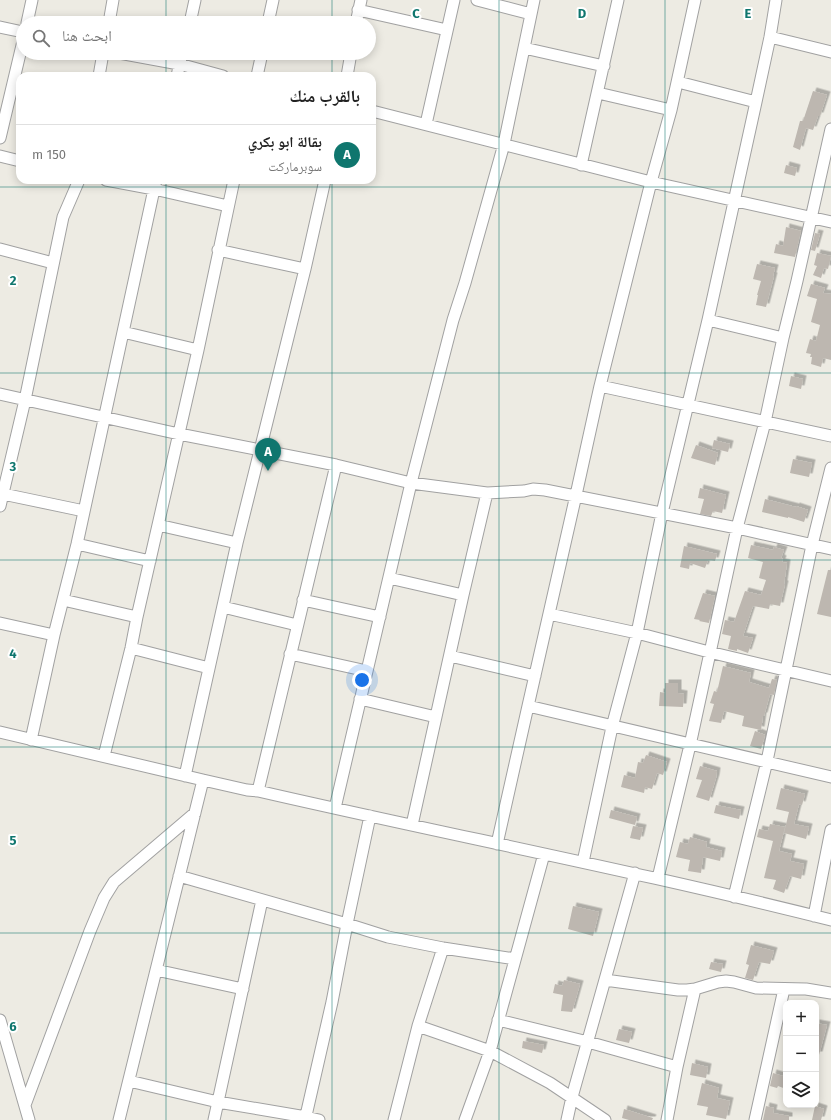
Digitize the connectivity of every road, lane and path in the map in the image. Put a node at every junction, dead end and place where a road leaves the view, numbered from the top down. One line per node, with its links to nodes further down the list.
1 (32, 0): 13 (street)
2 (113, 0): 14 (street)
3 (196, 0): 15 (street)
4 (273, 0): 16 (street)
5 (454, 0): 20 (street)
6 (477, 0): 12 (street)
7 (534, 0): 12 (street)
8 (618, 0): 31 (street)
9 (695, 0): 37 (street)
10 (776, 0): 21 (street)
11 (360, 5): 17 (street); 20 (street)
12 (531, 14): 22 (street)
13 (29, 16)
14 (110, 16)
15 (192, 16)
16 (270, 16)
17 (358, 16)
18 (0, 27): 19 (street)
19 (16, 30)
20 (447, 30): 42 (street)
21 (770, 37): 23 (street); 39 (street)
22 (524, 48): 31 (street); 45 (street)
23 (831, 52)
24 (18, 60): 44 (street)
25 (102, 60): 32 (street)
26 (157, 60): 30 (street)
27 (180, 60): 30 (street)
28 (260, 60): 35 (street)
29 (350, 60): 36 (street)
30 (179, 64): 33 (street); 34 (street)
31 (604, 66): 38 (street)
32 (100, 72)
33 (178, 72)
34 (208, 72)
35 (258, 72)
36 (348, 72)
37 (678, 82): 39 (street); 40 (street)
38 (598, 93): 40 (street); 48 (street)
39 (756, 102): 54 (street)
40 (671, 110): 49 (street)
41 (376, 111): 42 (street)
42 (426, 124): 45 (street)
43 (831, 129): 56 (street)
44 (0, 138)
45 (504, 144): 48 (street); 77 (street)
46 (0, 156): 47 (street)
47 (16, 160)
48 (581, 165): 49 (street)
49 (651, 182): 54 (street); 66 (street)
50 (77, 184): 60 (street)
51 (155, 184): 55 (street); 63 (street)
52 (233, 184): 55 (street)
53 (324, 184): 61 (street)
54 (734, 201): 56 (street); 62 (street)
55 (228, 206): 59 (street)
56 (811, 218): 57 (street); 64 (street)
57 (831, 222)
58 (0, 249): 60 (street)
59 (218, 250): 61 (street); 65 (street)
60 (53, 263): 68 (street)
61 (305, 269): 74 (street)
62 (708, 320): 64 (street); 69 (street)
63 (123, 332): 65 (street); 70 (street)
64 (783, 338): 71 (street)
65 (198, 350): 72 (street)
66 (600, 386): 69 (street); 80 (street)
67 (0, 394): 68 (street)
68 (25, 400): 70 (street); 79 (street)
69 (688, 404): 71 (street); 83 (street)
70 (104, 418): 72 (street); 82 (street)
71 (765, 422): 73 (street); 85 (street)
72 (179, 434): 74 (street); 84 (street)
73 (831, 436)
74 (260, 449): 75 (street); 86 (street)
75 (336, 465): 77 (street); 94 (street)
76 (831, 468): 88 (street)
77 (411, 483): 78 (street); 91 (street)
78 (487, 493): 80 (street); 92 (street)
79 (3, 494): 81 (street); 82 (street)
80 (576, 495): 83 (street); 96 (street)
81 (0, 506)
82 (84, 511): 87 (street)
83 (662, 513): 85 (street); 101 (street)
84 (158, 525): 86 (street); 90 (street)
85 (737, 528): 88 (street); 104 (street)
86 (236, 543): 95 (street)
87 (77, 544): 90 (street); 93 (street)
88 (812, 545): 89 (street); 108 (street)
89 (831, 549)
90 (150, 561): 97 (street)
91 (388, 578): 92 (street); 98 (street)
92 (463, 595): 106 (street)
93 (63, 600): 97 (street); 102 (street)
94 (303, 600): 98 (street); 100 (street)
95 (223, 607): 100 (street); 107 (street)
96 (550, 614): 101 (street); 110 (street)
97 (137, 617): 103 (street)
98 (380, 617): 109 (street)
99 (0, 623): 102 (street)
100 (297, 625): 105 (street)
101 (637, 633): 104 (street); 115 (street)
102 (54, 635): 117 (street)
103 (131, 648): 107 (street); 119 (street)
104 (709, 652): 108 (street); 118 (street)
105 (290, 654): 109 (street); 124 (street)
106 (450, 656): 110 (street); 114 (street)
107 (209, 668): 121 (street)
108 (787, 670): 111 (street); 120 (street)
109 (367, 671): 112 (street)
110 (535, 676): 113 (street)
111 (831, 681)
112 (360, 699): 114 (street); 125 (street)
113 (528, 706): 115 (street); 130 (street)
114 (436, 717): 128 (street)
115 (612, 727): 118 (street); 132 (street)
116 (0, 732): 117 (street)
117 (31, 740): 119 (street)
118 (690, 744): 120 (street); 135 (street)
119 (104, 756): 121 (street)
120 (767, 761): 122 (street); 136 (street)
121 (185, 776): 123 (street)
122 (831, 777)
123 (203, 780): 124 (street); 126 (street)
124 (258, 791): 125 (street)
125 (335, 808): 127 (street)
126 (195, 813): 134 (street); 158 (street)
127 (370, 816): 128 (street); 140 (street)
128 (412, 825): 130 (street)
129 (831, 830): 138 (street)
130 (497, 844): 131 (street)
131 (544, 854): 132 (street); 142 (street)
132 (582, 862): 133 (street)
133 (634, 873): 135 (street); 144 (street)
134 (179, 876): 137 (street); 143 (street)
135 (658, 878): 136 (street)
136 (734, 897): 138 (street)
137 (262, 900): 140 (street); 145 (street)
138 (814, 916): 139 (street)
139 (831, 920)
140 (347, 924): 141 (street); 159 (street)
141 (443, 948): 142 (street); 151 (street)
142 (515, 959): 150 (street)
143 (156, 970): 145 (street); 155 (street)
144 (605, 980): 146 (street); 152 (street)
145 (243, 989): 157 (street)
146 (695, 989): 147 (street); 154 (street)
147 (784, 989): 148 (street); 169 (street)
148 (831, 993)
149 (0, 1020): 158 (street)
150 (498, 1020): 152 (street); 153 (street)
151 (418, 1026): 153 (street); 164 (street)
152 (588, 1042): 154 (street); 156 (street)
153 (490, 1051): 156 (street); 165 (street)
154 (677, 1067): 168 (street)
155 (129, 1081): 157 (street); 161 (street)
156 (572, 1097): 166 (street); 167 (street)
157 (218, 1102): 159 (street); 162 (street)
158 (25, 1105): 160 (street)
159 (305, 1118): 163 (street)
160 (29, 1120)
161 (119, 1120)
162 (214, 1120)
163 (319, 1120)
164 (394, 1120)
165 (465, 1120)
166 (567, 1120)
167 (606, 1120)
168 (667, 1120)
169 (755, 1120)

